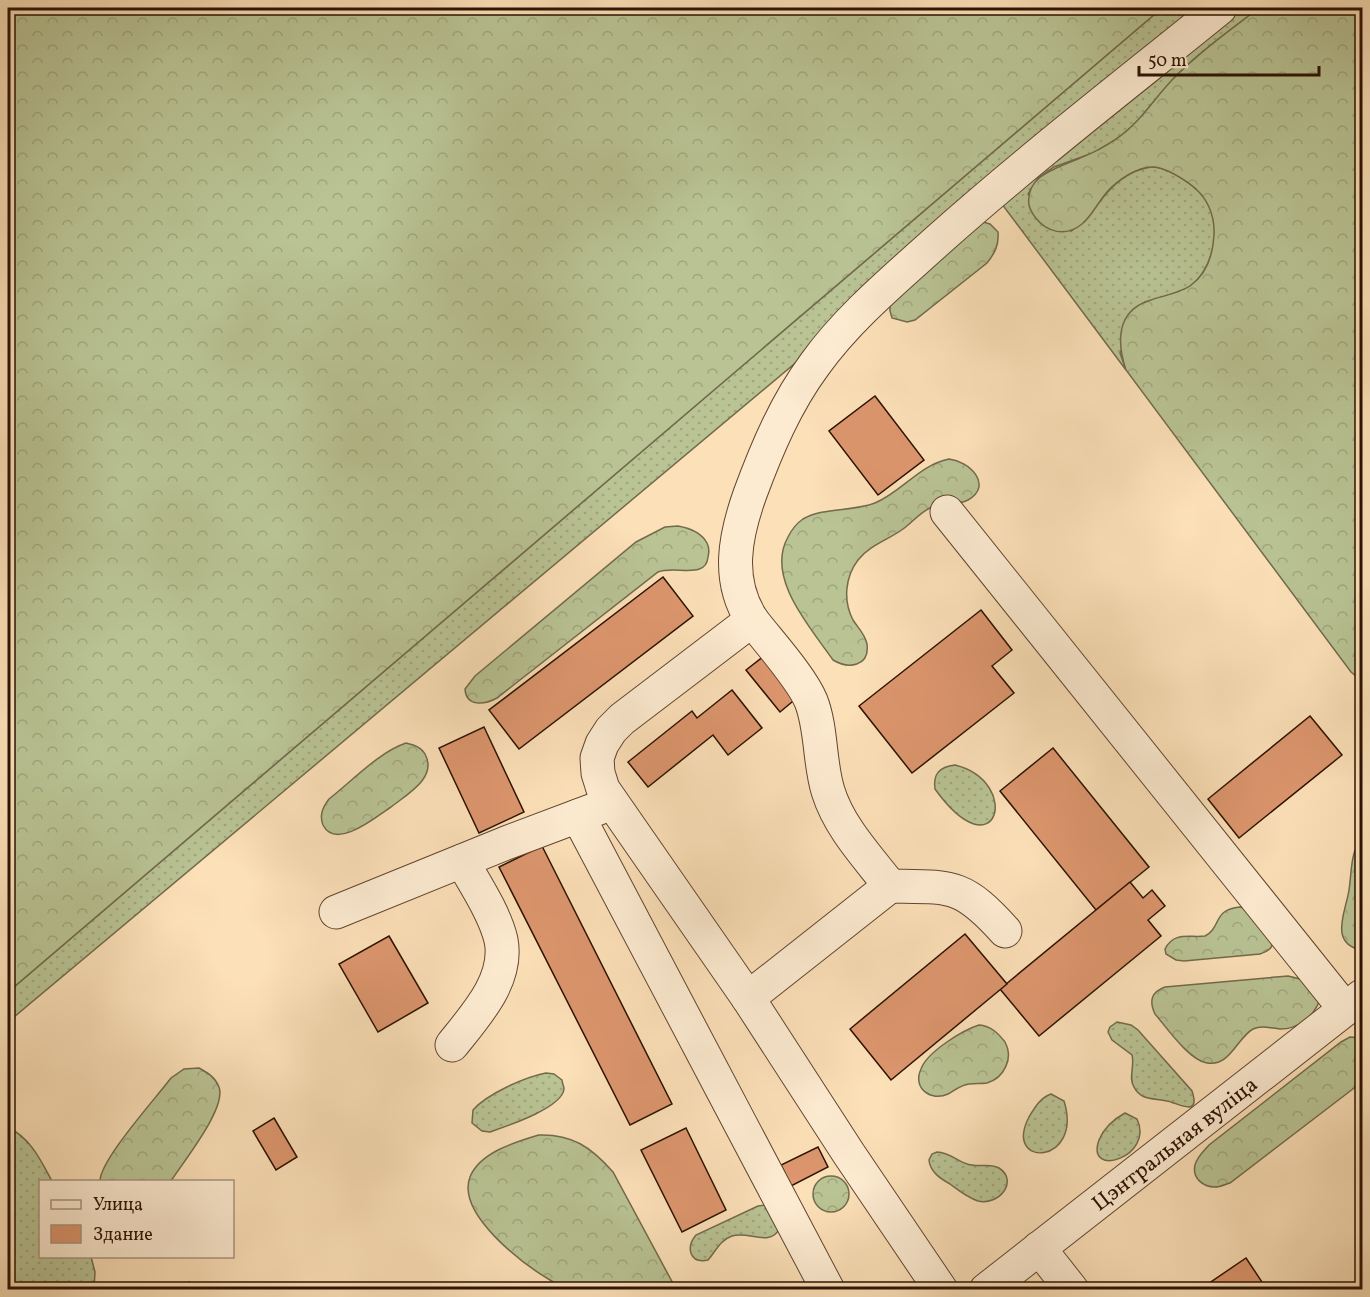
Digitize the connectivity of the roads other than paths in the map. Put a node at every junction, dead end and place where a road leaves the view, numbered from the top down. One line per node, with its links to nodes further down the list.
1 (1220, 8): 3 (street)
2 (947, 512): 11 (street)
3 (752, 620): 4 (street); 7 (street)
4 (612, 803): 5 (street); 10 (street)
5 (578, 816): 6 (street); 14 (street)
6 (462, 861): 8 (street); 12 (street)
7 (890, 886): 9 (street); 10 (street)
8 (336, 912)
9 (1005, 931)
10 (748, 998): 15 (street)
11 (1354, 1003): 13 (street, Цэнтральная вуліца)
12 (452, 1046)
13 (1039, 1248): 16 (street, Цэнтральная вуліца); 17 (street)
14 (828, 1290)
15 (940, 1290)
16 (986, 1290)
17 (1072, 1290)

